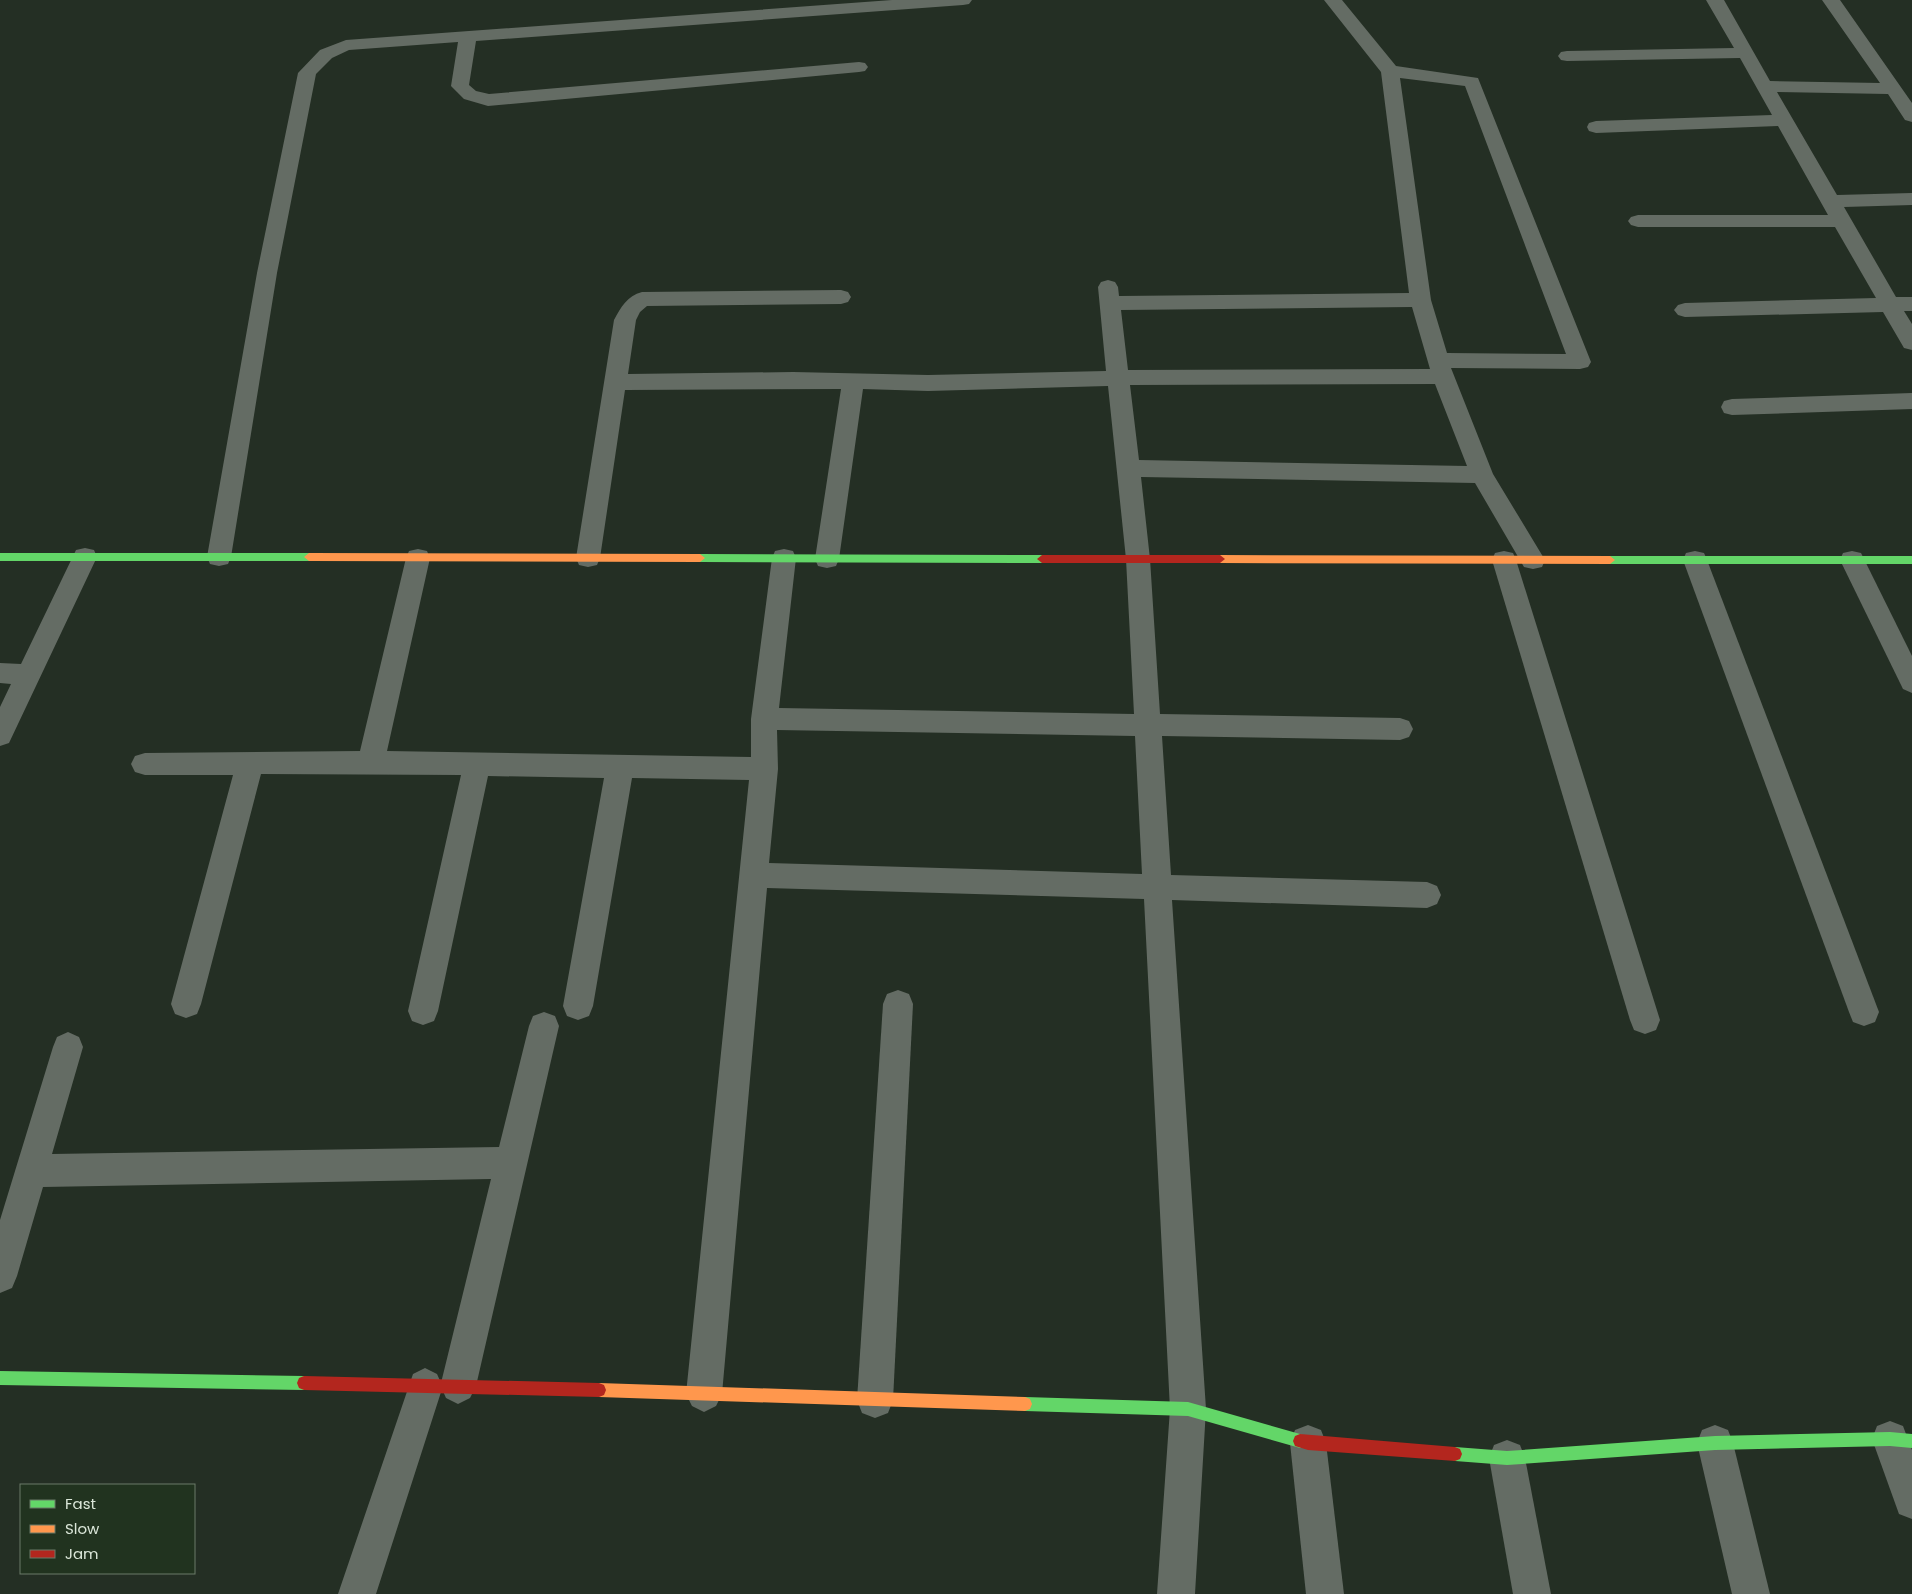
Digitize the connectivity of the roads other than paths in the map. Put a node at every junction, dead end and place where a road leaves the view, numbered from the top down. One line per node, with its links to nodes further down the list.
1 (963, 0): 5 (street)
2 (1333, 0): 9 (street)
3 (1715, 0): 6 (street)
4 (1831, 0): 11 (street)
5 (468, 36): 8 (street); 35 (street)
6 (1746, 53): 7 (street); 10 (street)
7 (1567, 56)
8 (858, 67)
9 (1390, 71): 20 (street); 25 (street)
10 (1765, 86): 11 (street); 13 (street)
11 (1893, 89): 12 (street)
12 (1912, 116)
13 (1784, 120): 14 (street); 16 (street)
14 (1596, 127)
15 (1912, 199): 16 (street)
16 (1830, 201): 18 (street)
17 (1638, 220): 18 (street)
18 (1842, 221): 22 (street)
19 (841, 297): 27 (street)
20 (1420, 300): 25 (street); 26 (street)
21 (1912, 304): 22 (street)
22 (1890, 305): 23 (street); 24 (street)
23 (1685, 310)
24 (1912, 343)
25 (1440, 368): 26 (street); 32 (street)
26 (1118, 378): 28 (street); 31 (street)
27 (616, 382): 28 (street); 37 (street)
28 (853, 382): 39 (street)
29 (1912, 401): 30 (street)
30 (1732, 407)
31 (1128, 468): 32 (street); 40 (street)
32 (1482, 475): 42 (street)
33 (0, 557): 34 (street)
34 (85, 557): 35 (street); 47 (street)
35 (219, 557): 36 (street)
36 (418, 558): 37 (street); 53 (street)
37 (588, 558): 38 (street)
38 (784, 558): 39 (street); 49 (street)
39 (827, 559): 40 (street)
40 (1138, 559): 41 (street); 50 (street)
41 (1504, 560): 42 (street); 67 (street)
42 (1533, 560): 43 (street)
43 (1694, 560): 44 (street); 66 (street)
44 (1852, 560): 45 (street); 48 (street)
45 (1912, 560)
46 (0, 673): 47 (street)
47 (28, 675): 52 (street)
48 (1912, 682)
49 (764, 719): 50 (street); 58 (street)
50 (1148, 725): 51 (street); 60 (street)
51 (1400, 728)
52 (0, 736)
53 (371, 762): 54 (street); 56 (street)
54 (250, 763): 55 (street); 62 (street)
55 (145, 764)
56 (477, 764): 57 (street); 65 (street)
57 (620, 766): 58 (street); 64 (street)
58 (764, 769): 59 (street)
59 (754, 875): 60 (street); 75 (street)
60 (1158, 886): 61 (street); 77 (street)
61 (1427, 895)
62 (186, 1004)
63 (898, 1004): 76 (street)
64 (578, 1006)
65 (423, 1011)
66 (1864, 1012)
67 (1645, 1020)
68 (544, 1026): 70 (street)
69 (68, 1046): 71 (street)
70 (512, 1163): 71 (street); 74 (street)
71 (31, 1171): 72 (street)
72 (0, 1276)
73 (0, 1378): 74 (street)
74 (442, 1386): 75 (street); 83 (street)
75 (704, 1394): 76 (street)
76 (875, 1400): 77 (street)
77 (1188, 1409): 79 (street); 84 (street)
78 (1901, 1440): 80 (street); 82 (street)
79 (1308, 1443): 81 (street); 85 (street)
80 (1715, 1443): 81 (street); 87 (street)
81 (1506, 1458): 86 (street)
82 (1912, 1502)
83 (357, 1594)
84 (1176, 1594)
85 (1325, 1594)
86 (1532, 1594)
87 (1751, 1594)

